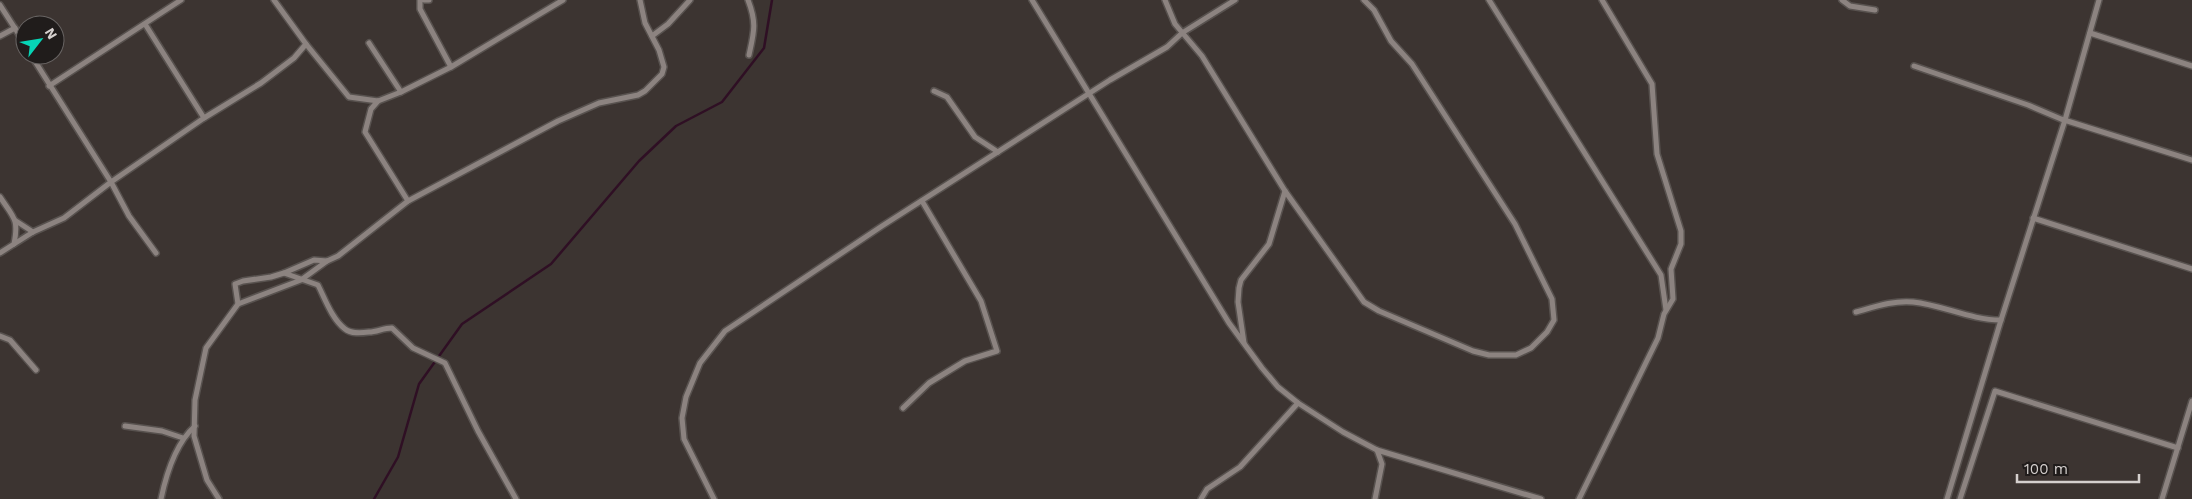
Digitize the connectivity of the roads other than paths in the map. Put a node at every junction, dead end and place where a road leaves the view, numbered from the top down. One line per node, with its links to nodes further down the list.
1 (181, 0): 19 (street)
2 (274, 0): 27 (street)
3 (422, 0): 4 (street); 32 (street)
4 (428, 0)
5 (563, 0): 32 (street)
6 (640, 0): 25 (street)
7 (690, 0): 25 (street)
8 (748, 0): 28 (street)
9 (1032, 0): 36 (street)
10 (1165, 0): 22 (street)
11 (1235, 0): 22 (street)
12 (1364, 0): 43 (street)
13 (1489, 0): 58 (street)
14 (1602, 0): 58 (street)
15 (1842, 0): 18 (street)
16 (2099, 0): 23 (street)
17 (0, 5): 20 (street)
18 (1875, 10)
19 (145, 24): 33 (street); 38 (street)
20 (15, 27)
21 (15, 28): 24 (street)
22 (1182, 33): 36 (street); 43 (street)
23 (2090, 33): 31 (street); 39 (street)
24 (0, 36)
25 (652, 36): 45 (street)
26 (369, 43): 35 (street)
27 (306, 44): 37 (street); 38 (street)
28 (749, 55)
29 (38, 65): 33 (street)
30 (1914, 66): 39 (street)
31 (2192, 66)
32 (451, 67): 35 (street)
33 (50, 86): 42 (street)
34 (934, 91): 40 (street)
35 (401, 92): 37 (street)
36 (1088, 94): 40 (street); 62 (street)
37 (378, 101): 45 (street)
38 (204, 118): 42 (street)
39 (2065, 120): 41 (street); 47 (street)
40 (998, 152): 46 (street)
41 (2192, 160)
42 (110, 182): 49 (street); 52 (street)
43 (1285, 191): 62 (street)
44 (0, 197): 48 (street)
45 (408, 201): 53 (street)
46 (922, 201): 66 (street); 72 (street)
47 (2033, 218): 54 (street); 60 (street)
48 (16, 221): 49 (street); 50 (street)
49 (33, 232): 50 (street)
50 (14, 244): 51 (street)
51 (0, 253)
52 (156, 253)
53 (327, 261): 55 (street); 56 (street)
54 (2192, 270)
55 (284, 272): 56 (street); 57 (street)
56 (300, 280): 57 (street); 75 (street)
57 (238, 304): 68 (street)
58 (1666, 310): 81 (street)
59 (1856, 312): 60 (street)
60 (2001, 320): 82 (street)
61 (0, 336): 63 (street)
62 (1244, 345): 65 (street)
63 (36, 370)
64 (2192, 401): 70 (street)
65 (1298, 404): 71 (street); 78 (street)
66 (903, 408)
67 (125, 426): 69 (street)
68 (194, 426): 69 (street); 74 (street)
69 (183, 438): 73 (street)
70 (2178, 448): 83 (street); 84 (street)
71 (1377, 450): 79 (street); 80 (street)
72 (709, 491): 76 (street); 77 (street)
73 (161, 499)
74 (219, 499)
75 (516, 499)
76 (707, 499)
77 (714, 499)
78 (1201, 499)
79 (1375, 499)
80 (1540, 499)
81 (1579, 499)
82 (1947, 499)
83 (1960, 499)
84 (2162, 499)

